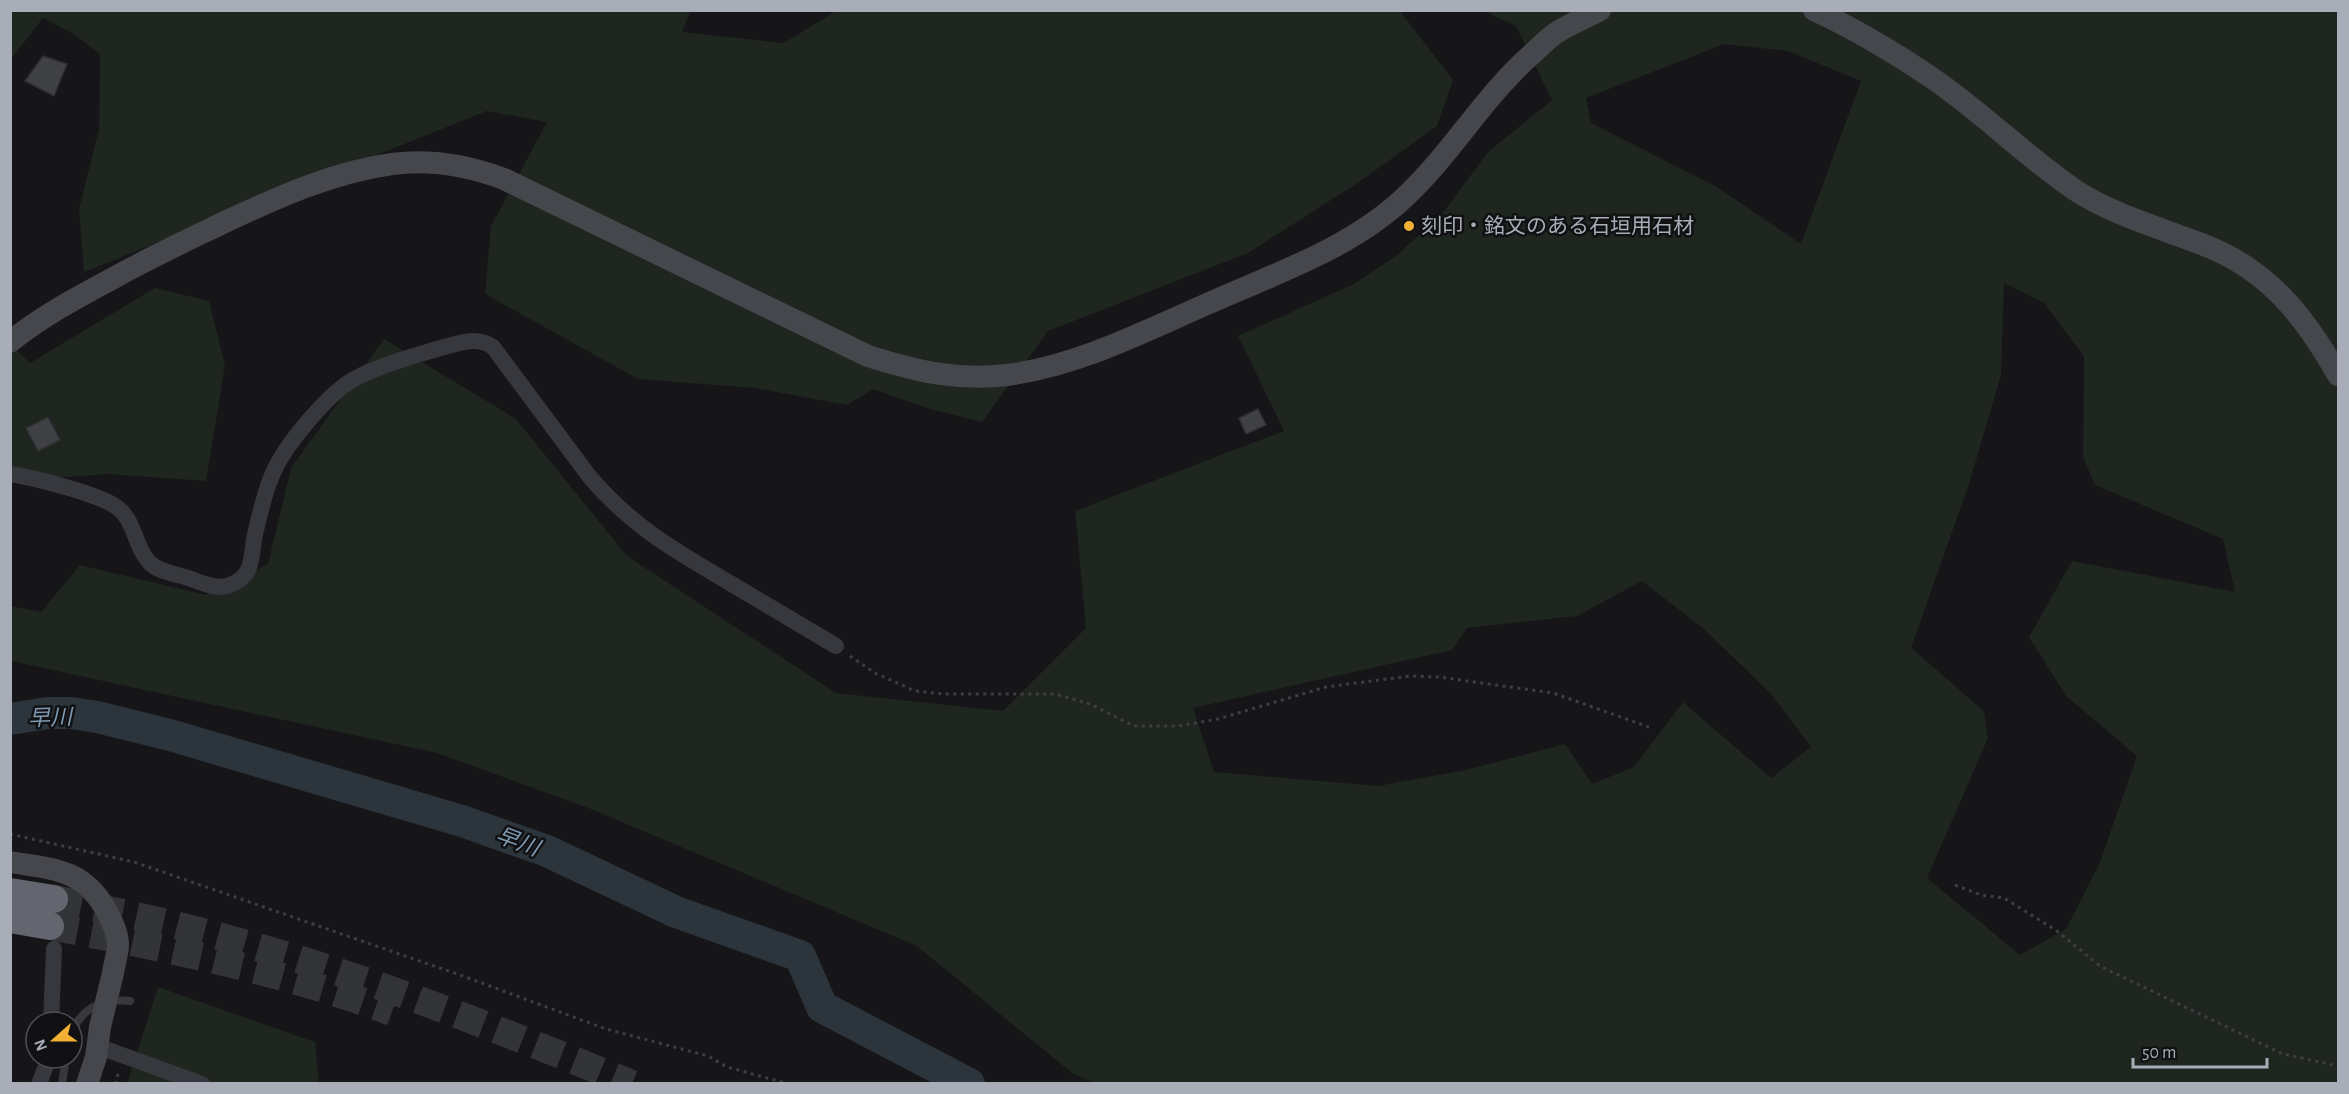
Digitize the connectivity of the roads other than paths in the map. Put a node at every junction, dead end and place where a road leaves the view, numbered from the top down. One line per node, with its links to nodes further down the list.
1 (1600, 10): 3 (street)
2 (1814, 10): 4 (street)
3 (10, 342)
4 (2338, 375)
5 (10, 474): 6 (street)
6 (836, 646)
7 (10, 862): 14 (street, bridge)
8 (10, 892): 10 (highway)
9 (10, 919): 10 (highway)
10 (53, 925): 12 (street)
11 (130, 1001): 13 (lane)
12 (51, 1010)
13 (84, 1015)
14 (99, 1037): 15 (street); 16 (street)
15 (87, 1083)
16 (202, 1083)

